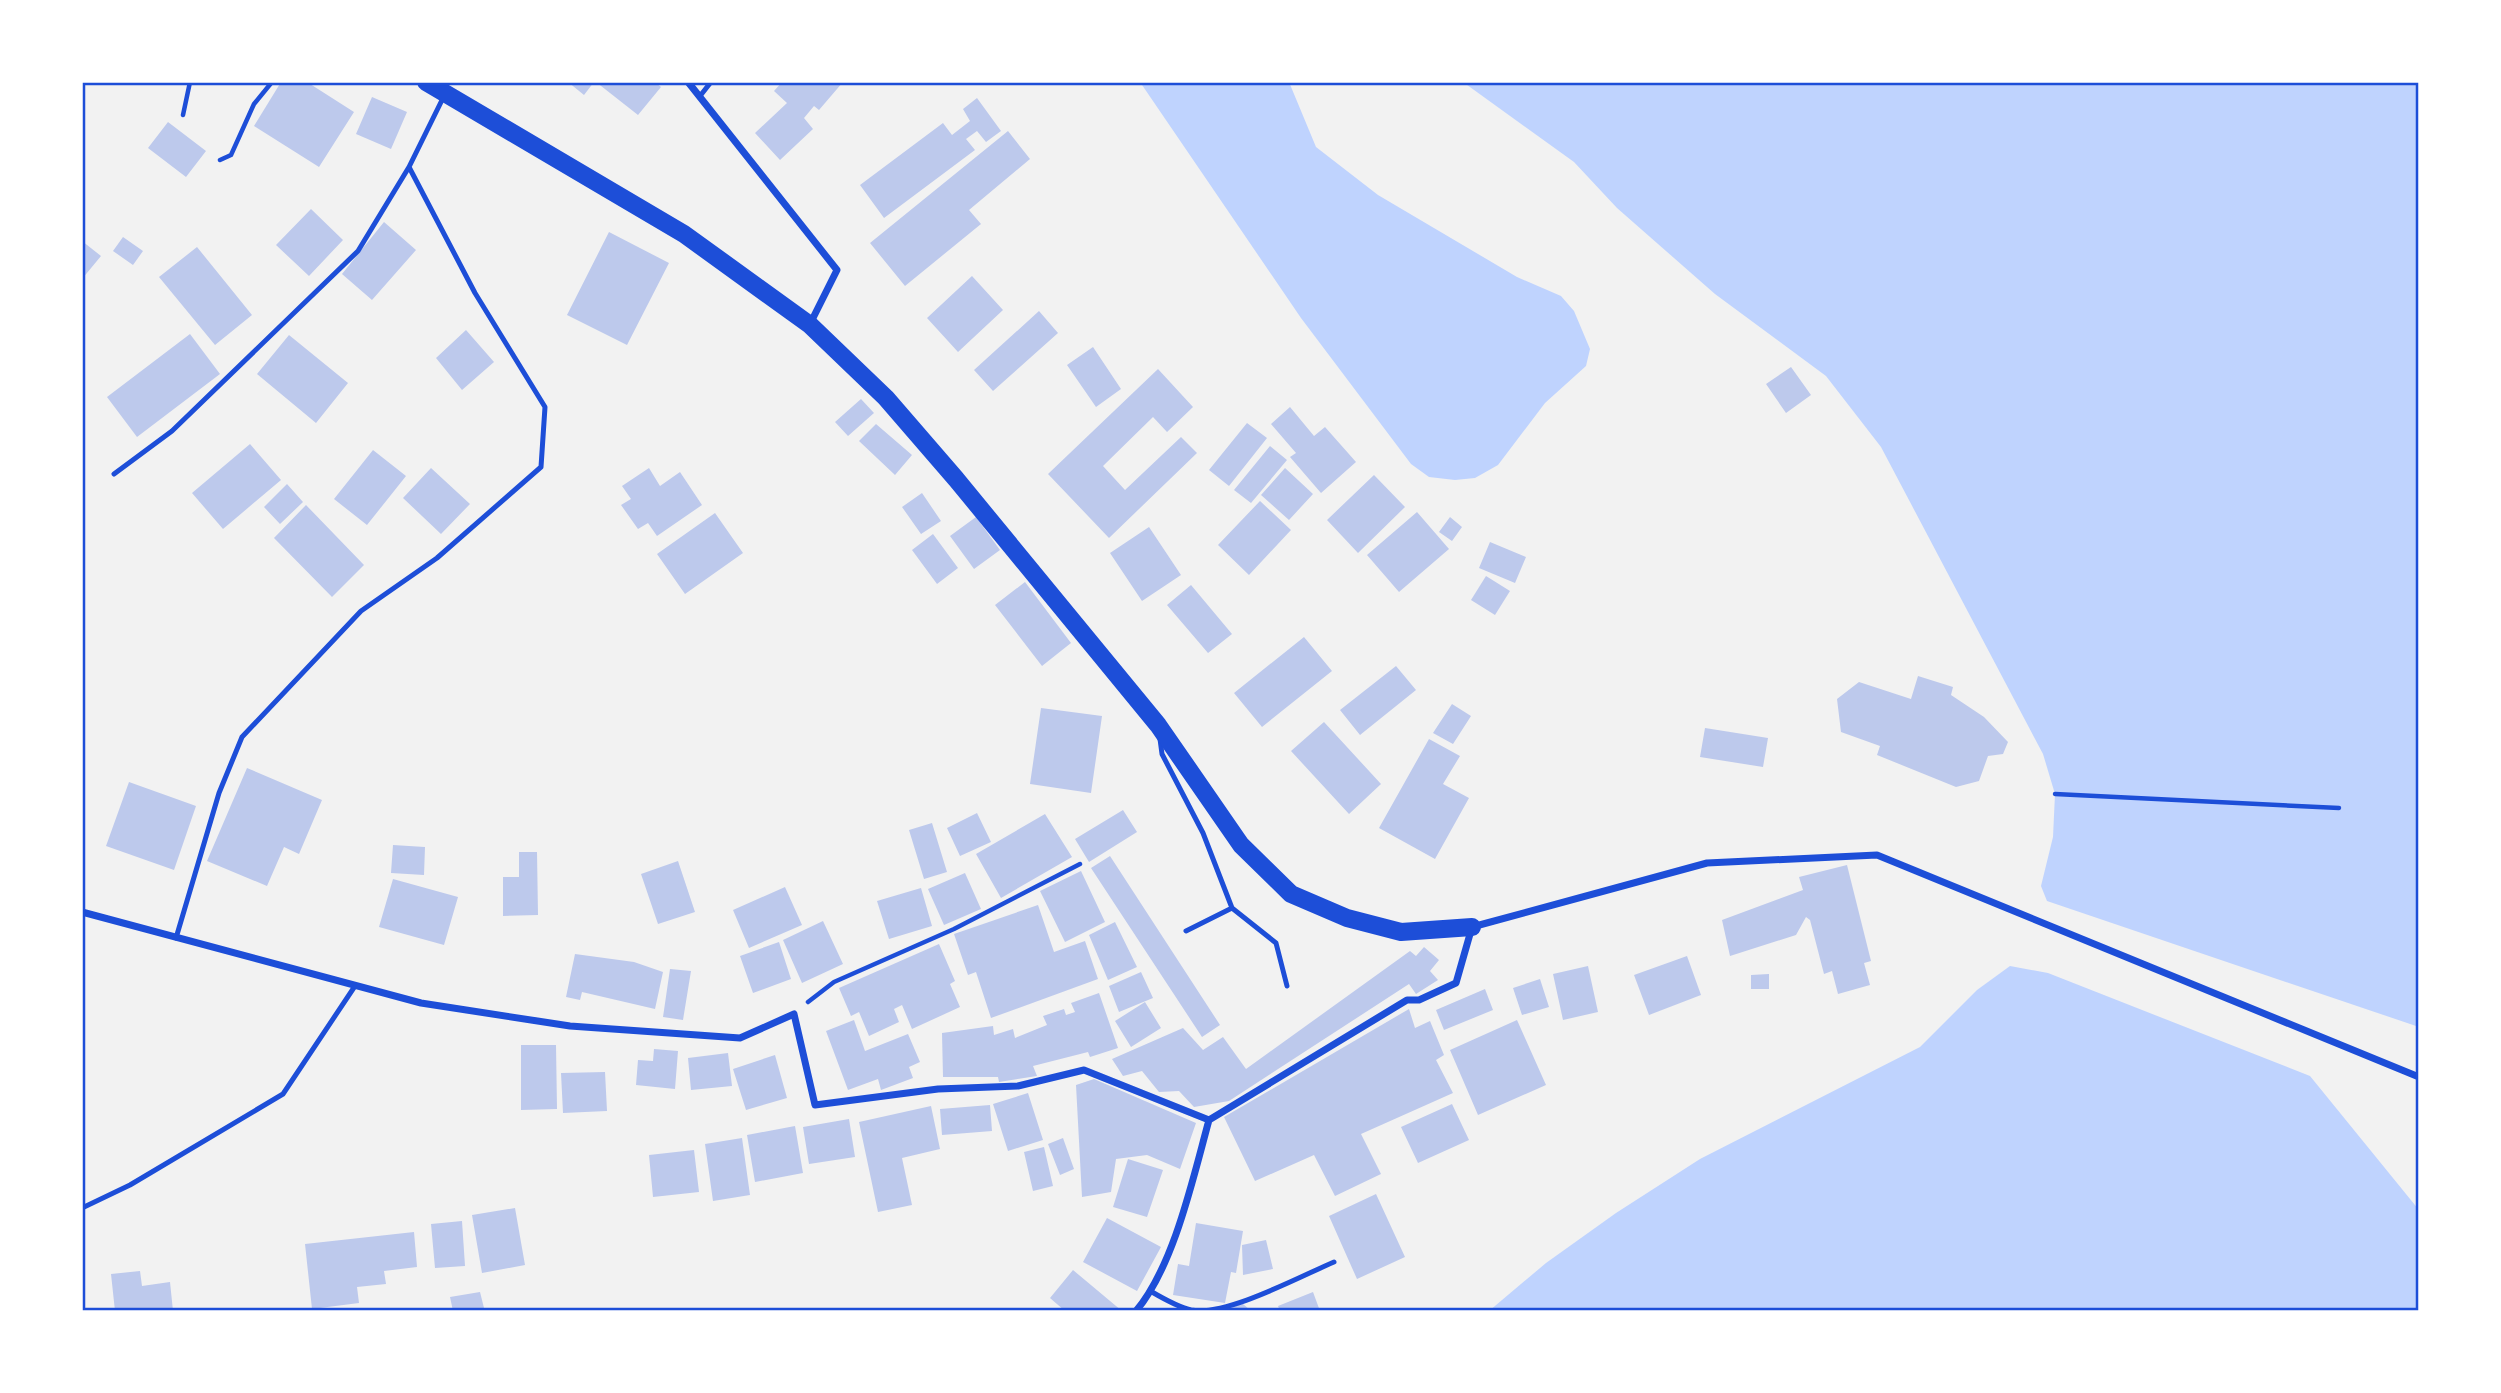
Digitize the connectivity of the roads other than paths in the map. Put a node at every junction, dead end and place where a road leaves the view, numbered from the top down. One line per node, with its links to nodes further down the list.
1 (426, 82): 4 (main road)
2 (688, 82): 5 (street)
3 (711, 82): 5 (lane)
4 (445, 93): 6 (lane); 7 (main road)
5 (700, 96): 7 (street)
6 (409, 167): 8 (lane); 14 (lane)
7 (810, 325): 9 (main road)
8 (114, 474)
9 (1158, 725): 10 (lane); 12 (main road)
10 (1232, 908): 13 (lane); 16 (lane)
11 (82, 912): 14 (street)
12 (1472, 927): 17 (street); 18 (street)
13 (1186, 931)
14 (176, 938): 15 (street)
15 (355, 986): 18 (street); 19 (lane)
16 (1287, 986)
17 (2419, 1077)
18 (1209, 1120): 21 (street)
19 (82, 1208)
20 (1334, 1262): 21 (lane)
21 (1152, 1292): 22 (street)
22 (1136, 1311)

